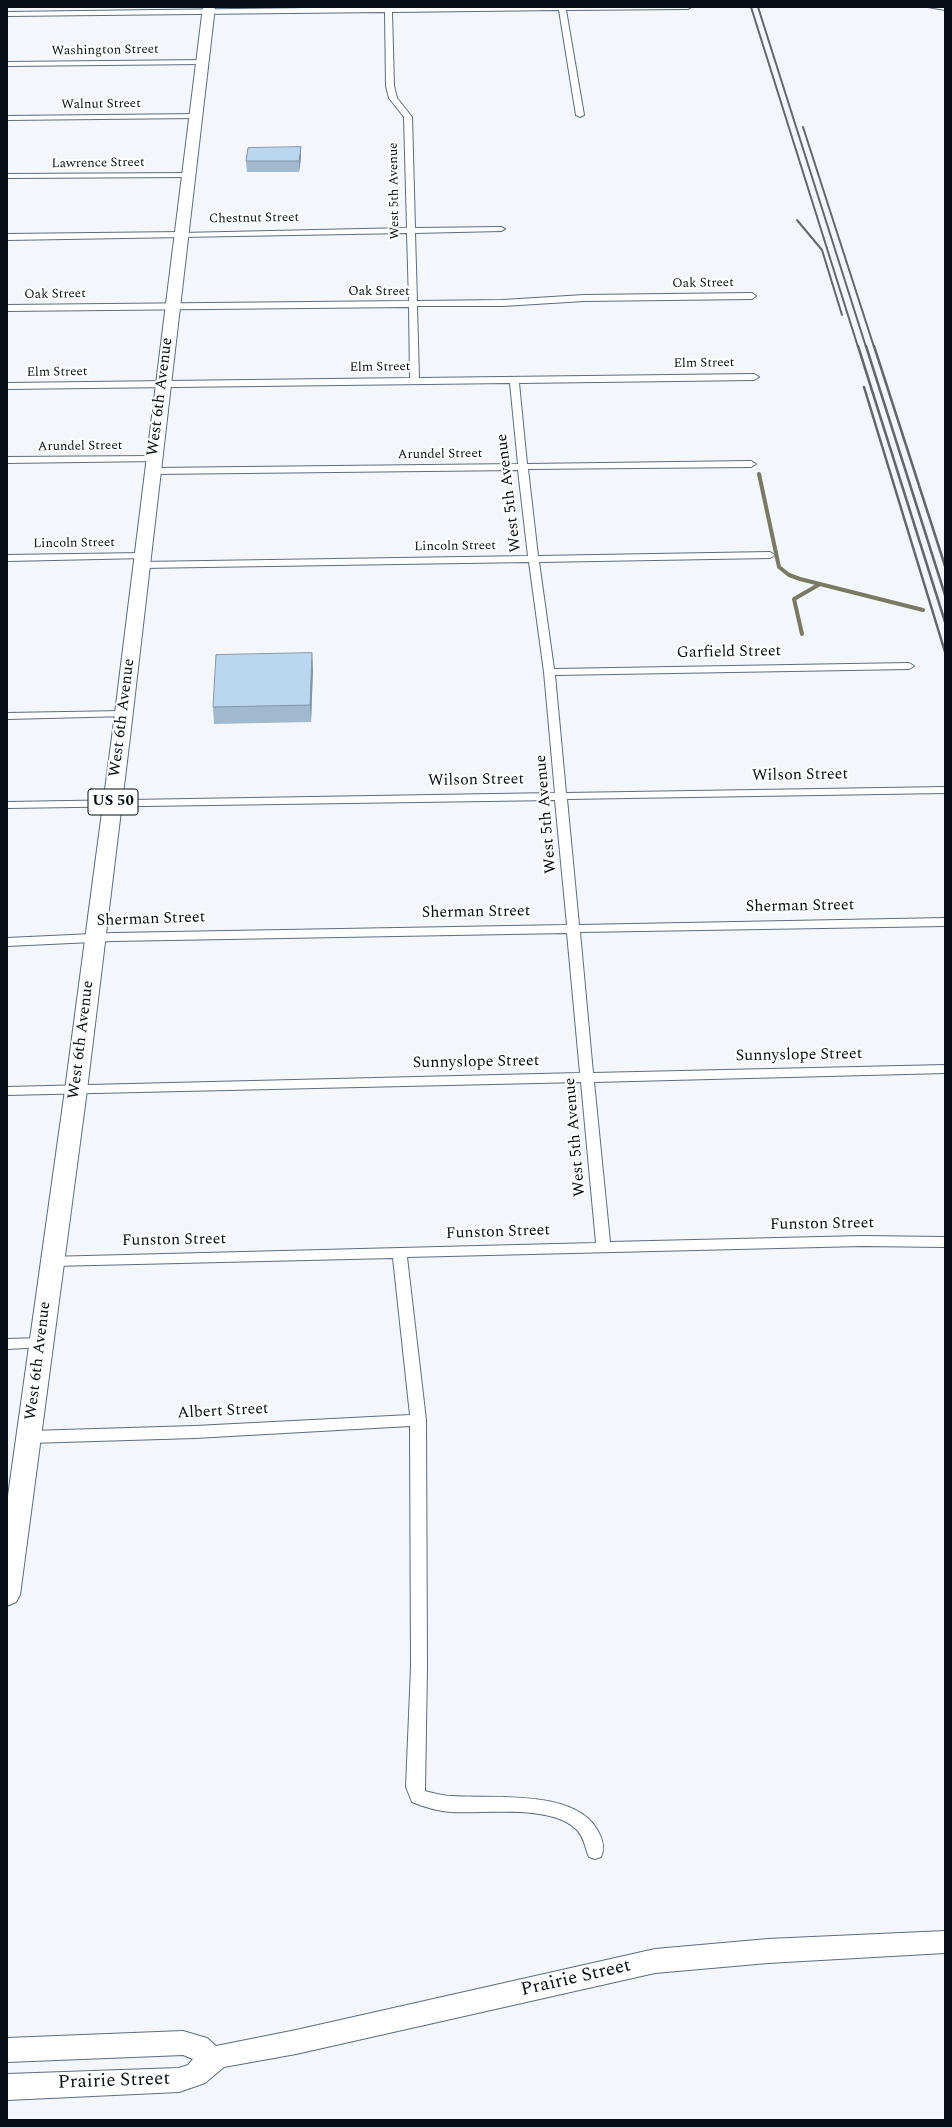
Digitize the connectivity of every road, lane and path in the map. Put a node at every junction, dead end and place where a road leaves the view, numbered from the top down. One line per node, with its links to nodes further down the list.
1 (688, 7): 2 (street)
2 (562, 8): 5 (street); 11 (street)
3 (931, 8): 4 (street)
4 (945, 8)
5 (388, 9): 7 (street); 17 (street, West 5th Avenue)
6 (30, 10): 7 (street); 8 (street)
7 (209, 10): 9 (main road, West 6th Avenue / US 50)
8 (7, 14)
9 (202, 62): 10 (street, Washington Street); 12 (main road, West 6th Avenue / US 50)
10 (7, 64)
11 (580, 115)
12 (196, 116): 13 (street, Walnut Street); 14 (main road, West 6th Avenue / US 50)
13 (7, 118)
14 (189, 175): 15 (street, Lawrence Street); 18 (main road, West 6th Avenue / US 50)
15 (7, 176)
16 (501, 229): 17 (street, Chestnut Street)
17 (410, 231): 18 (street, Chestnut Street); 21 (street, West 5th Avenue)
18 (181, 235): 19 (main road, Chestnut Street); 22 (main road, West 6th Avenue / US 50)
19 (7, 237)
20 (752, 296): 21 (street, Oak Street)
21 (412, 304): 22 (street, Oak Street); 26 (street, West 5th Avenue)
22 (172, 306): 23 (street, Oak Street); 27 (main road, West 6th Avenue / US 50)
23 (7, 308)
24 (754, 377): 25 (street, Elm Street)
25 (514, 380): 26 (street, Elm Street); 32 (street, West 5th Avenue)
26 (415, 381): 27 (street, Elm Street)
27 (163, 384): 28 (street, Elm Street); 31 (main road, West 6th Avenue / US 50)
28 (7, 386)
29 (7, 460): 31 (street, Arundel Street)
30 (751, 464): 32 (street, Arundel Street)
31 (153, 465): 32 (street, Arundel Street); 36 (main road, West 6th Avenue / US 50)
32 (523, 467): 35 (street, West 5th Avenue)
33 (770, 555): 35 (street, Lincoln Street)
34 (7, 558): 36 (street, Lincoln Street)
35 (534, 558): 36 (street, Lincoln Street); 38 (street, West 5th Avenue)
36 (142, 560): 39 (main road, West 6th Avenue / US 50)
37 (908, 666): 38 (street, Garfield Street)
38 (549, 672): 42 (street, West 5th Avenue)
39 (124, 714): 40 (street); 43 (main road, West 6th Avenue / US 50)
40 (7, 716)
41 (945, 790): 42 (street, Wilson Street)
42 (561, 796): 43 (street, Wilson Street); 46 (street, West 5th Avenue)
43 (112, 803): 44 (street, Wilson Street); 47 (main road, West 6th Avenue / US 50)
44 (7, 805)
45 (945, 922): 46 (street, Sherman Street)
46 (574, 928): 47 (street, Sherman Street); 50 (street, West 5th Avenue)
47 (95, 938): 48 (street, Sherman Street); 51 (main road, West 6th Avenue / US 50)
48 (7, 942)
49 (945, 1069): 50 (street, Sunnyslope Street)
50 (587, 1078): 51 (street, Sunnyslope Street); 54 (street, West 5th Avenue)
51 (76, 1090): 52 (street, Sunnyslope Street); 56 (main road, West 6th Avenue / US 50)
52 (7, 1091)
53 (945, 1242): 54 (street, Funston Street)
54 (603, 1247): 55 (street, Funston Street)
55 (399, 1252): 56 (street, Funston Street); 59 (street)
56 (52, 1261): 57 (main road, West 6th Avenue / US 50)
57 (41, 1343): 58 (street); 60 (main road, West 6th Avenue / US 50)
58 (7, 1344)
59 (418, 1420): 60 (street, Albert Street); 62 (street)
60 (29, 1437): 61 (main road, West 6th Avenue / US 50)
61 (7, 1596)
62 (595, 1851)
63 (945, 1942): 65 (main road, Prairie Street)
64 (7, 2050): 65 (main road)
65 (214, 2059): 66 (main road, Prairie Street)
66 (7, 2087)

